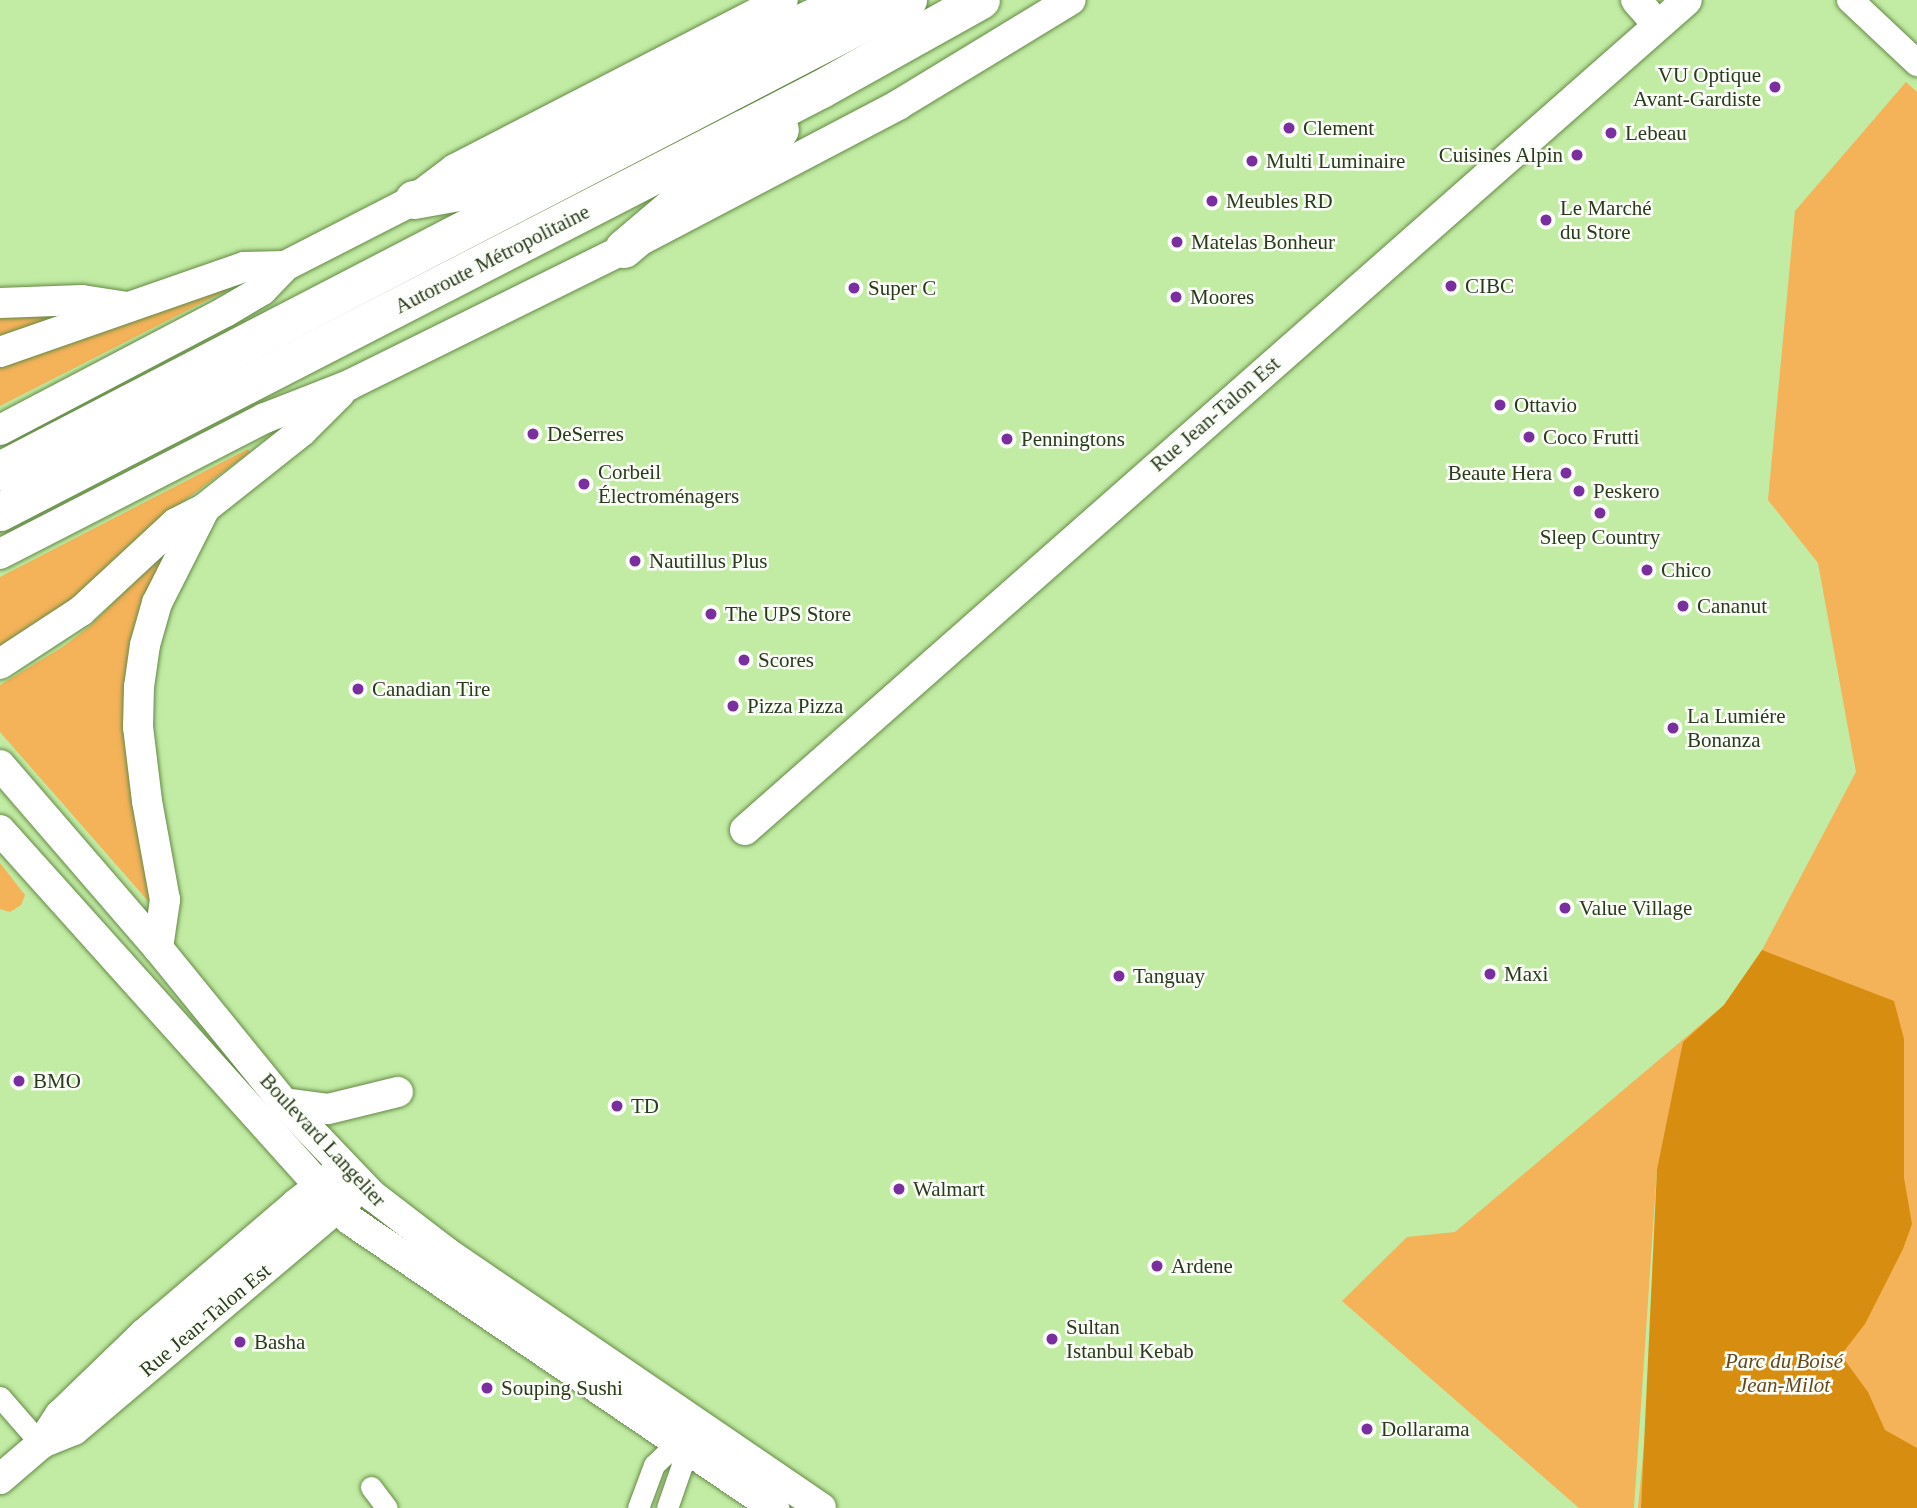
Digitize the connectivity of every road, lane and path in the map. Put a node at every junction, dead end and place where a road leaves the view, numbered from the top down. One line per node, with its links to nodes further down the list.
1 (783, 0): 11 (main road)
2 (853, 0): 11 (highway)
3 (908, 0): 19 (highway, Autoroute Métropolitaine)
4 (982, 0): 10 (highway, Autoroute Métropolitaine)
5 (1071, 0): 12 (main road)
6 (1636, 0): 8 (main road)
7 (1850, 0): 9 (street)
8 (1670, 9): 26 (main road, Rue Jean-Talon Est)
9 (1917, 63)
10 (856, 71): 12 (highway); 21 (highway, Autoroute Métropolitaine)
11 (414, 200): 13 (main road)
12 (624, 249): 17 (main road)
13 (285, 266): 15 (main road); 18 (main road)
14 (0, 303): 15 (main road)
15 (131, 308): 16 (main road)
16 (0, 352)
17 (349, 384): 20 (main road); 22 (main road)
18 (0, 430)
19 (0, 471)
20 (205, 508): 23 (main road); 27 (main road)
21 (0, 512)
22 (0, 554)
23 (0, 664)
24 (0, 765): 27 (main road, Boulevard Langelier)
25 (0, 830): 31 (main road, Boulevard Langelier)
26 (745, 830)
27 (158, 948): 29 (main road, Boulevard Langelier)
28 (398, 1092): 29 (main road)
29 (284, 1102): 30 (main road, Boulevard Langelier)
30 (353, 1177): 31 (main road, Rue Jean-Talon Est); 33 (main road, Boulevard Langelier)
31 (328, 1197): 33 (main road, Boulevard Langelier); 34 (main road, Rue Jean-Talon Est)
32 (0, 1397): 34 (street)
33 (688, 1432): 38 (street); 39 (street); 40 (main road, Boulevard Langelier); 41 (main road, Boulevard Langelier)
34 (41, 1444): 35 (main road, Rue Jean-Talon Est)
35 (0, 1479)
36 (370, 1487): 37 (street)
37 (387, 1508)
38 (638, 1508)
39 (667, 1508)
40 (774, 1508)
41 (821, 1508)

